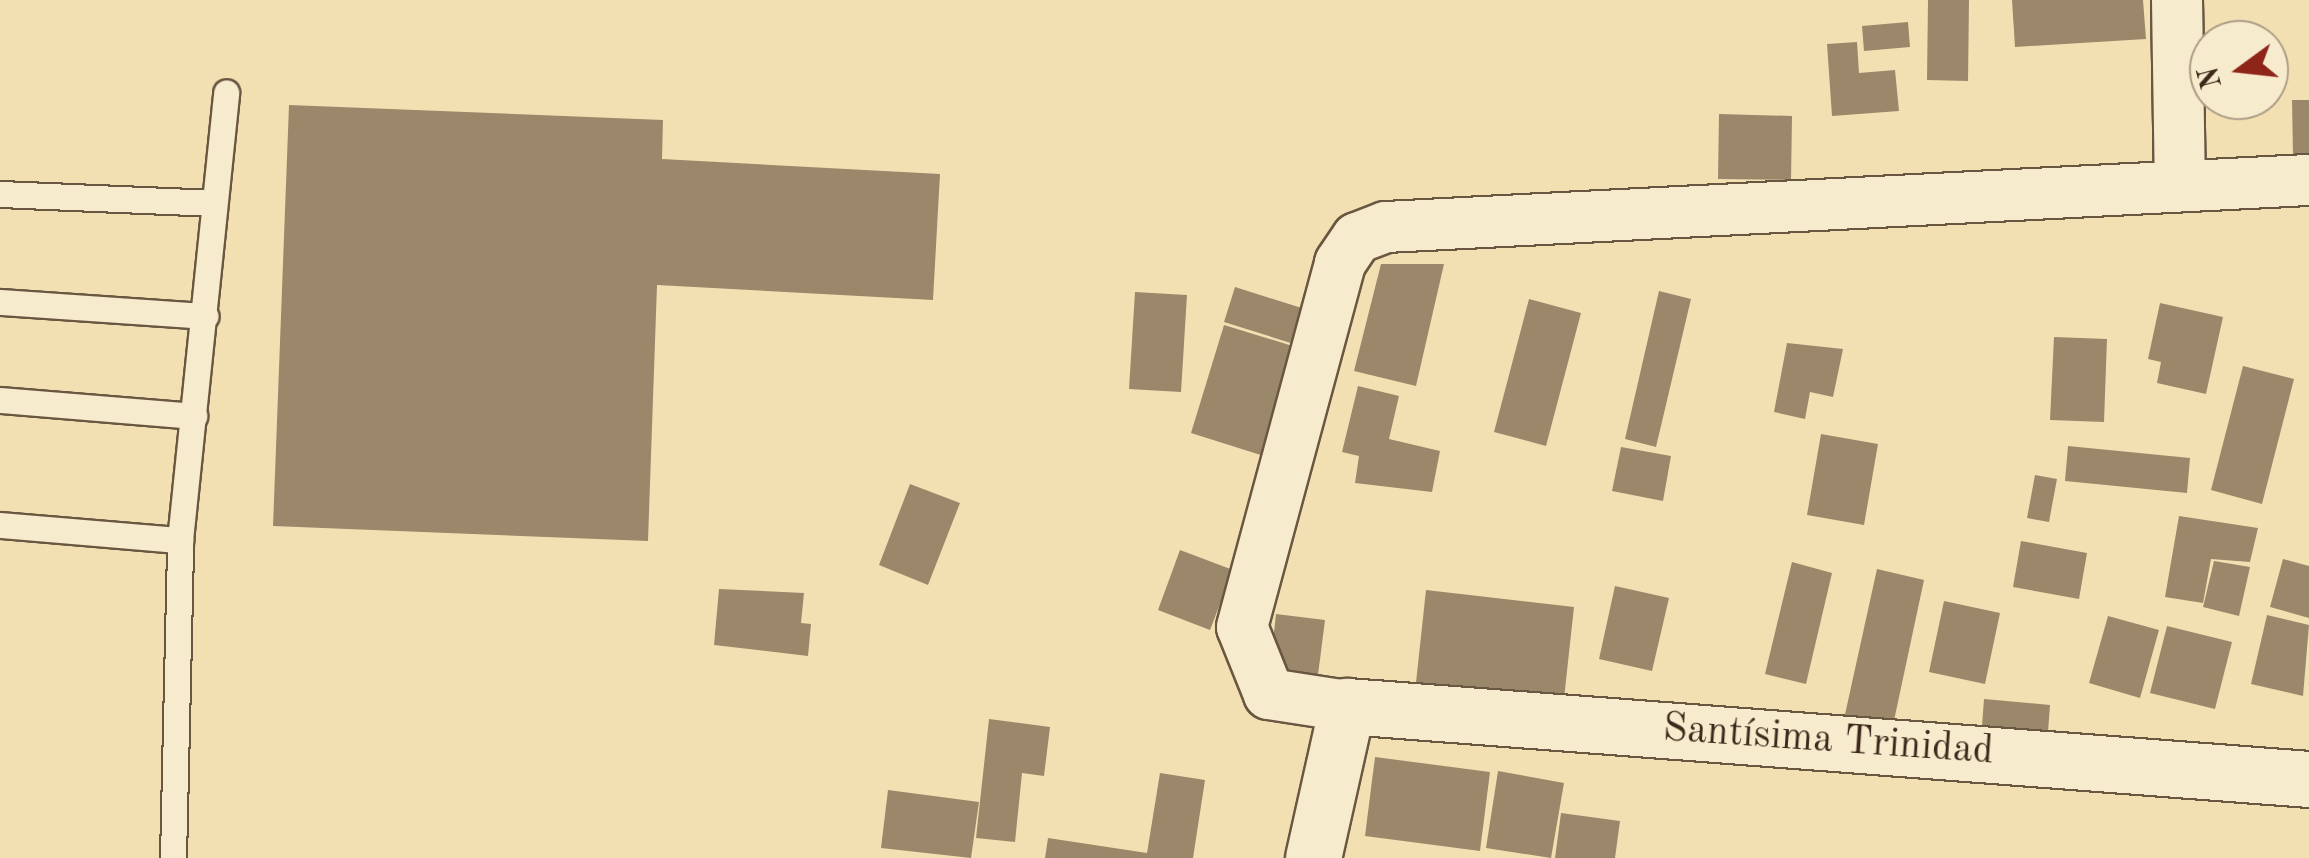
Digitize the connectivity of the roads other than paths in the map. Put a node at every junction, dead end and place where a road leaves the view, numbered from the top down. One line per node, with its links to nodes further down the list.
1 (2176, 0): 4 (street)
2 (226, 92): 6 (lane)
3 (2309, 180): 4 (street)
4 (2180, 182): 13 (street)
5 (0, 194): 6 (lane)
6 (212, 203): 8 (lane)
7 (0, 302): 8 (lane)
8 (206, 316): 10 (lane)
9 (0, 400): 10 (lane)
10 (194, 416): 12 (lane)
11 (0, 525): 12 (lane)
12 (180, 540): 15 (lane)
13 (1347, 706): 14 (street, Santísima Trinidad); 16 (street)
14 (2309, 780)
15 (174, 858)
16 (1314, 858)

